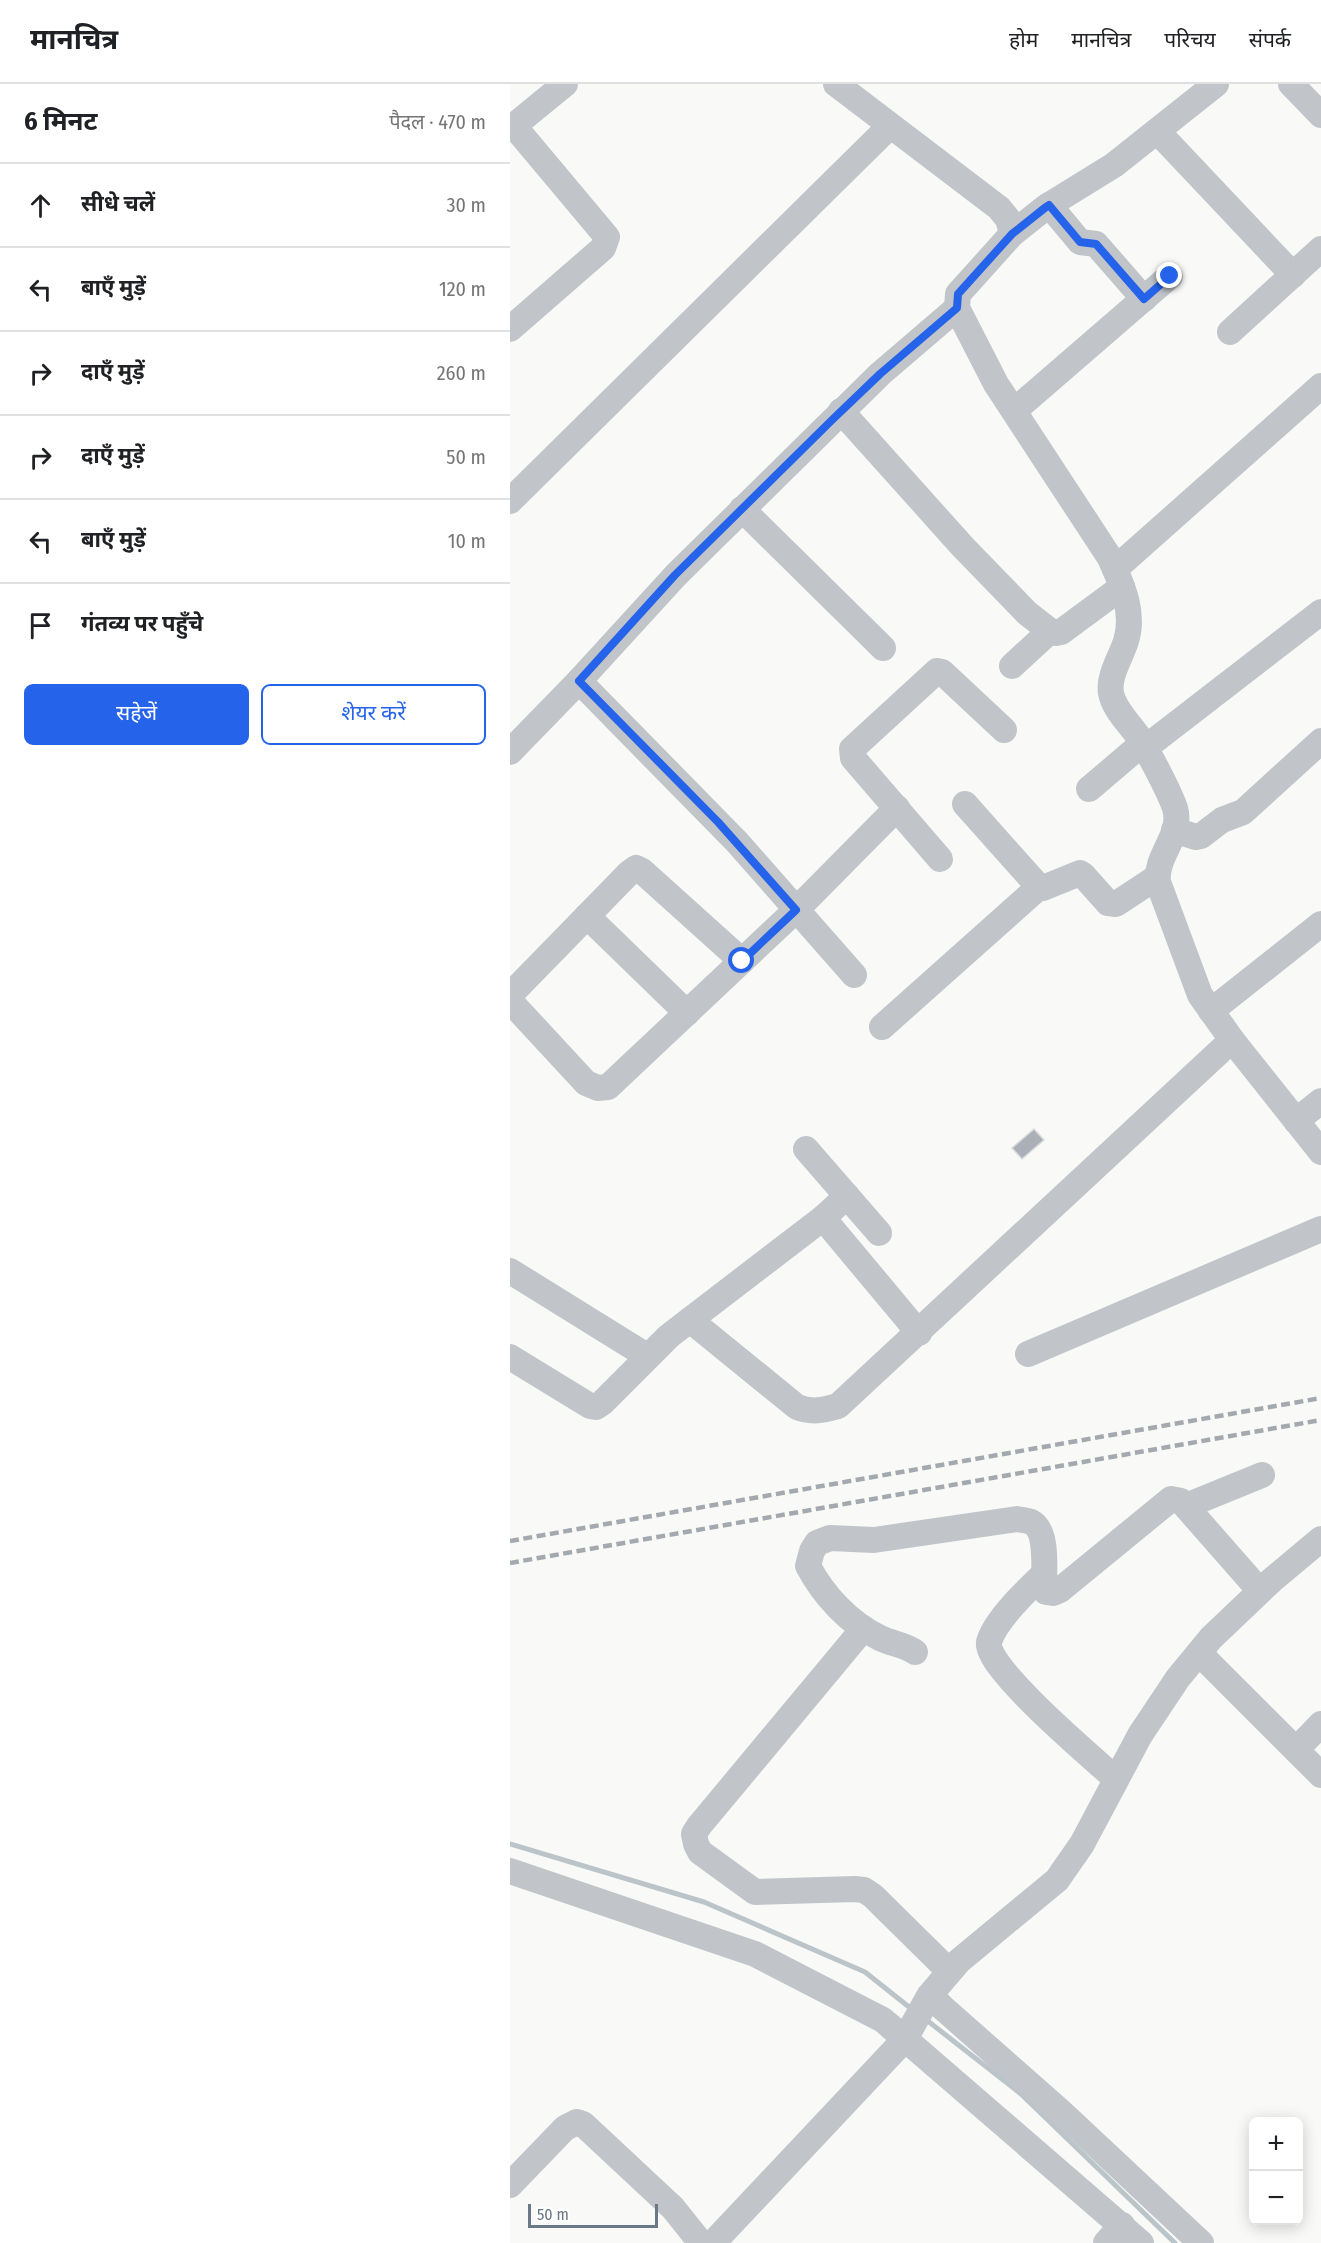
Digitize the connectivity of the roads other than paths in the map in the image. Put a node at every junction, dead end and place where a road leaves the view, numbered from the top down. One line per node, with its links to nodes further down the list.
1 (565, 84): 7 (street)
2 (836, 84): 6 (street)
3 (1216, 84): 8 (street)
4 (1291, 84): 5 (street)
5 (1321, 115)
6 (890, 126): 10 (street); 21 (street)
7 (512, 128): 16 (street)
8 (1157, 131): 9 (street); 12 (street)
9 (1049, 205): 10 (street); 14 (street)
10 (1012, 234): 15 (street)
11 (1321, 249): 12 (street)
12 (1293, 275): 17 (street)
13 (1170, 276): 14 (street)
14 (1144, 299): 20 (street)
15 (957, 308): 19 (street); 20 (street)
16 (510, 329)
17 (1230, 332)
18 (1321, 386): 23 (street)
19 (841, 411): 22 (street); 25 (street)
20 (1014, 411): 23 (street)
21 (510, 501)
22 (742, 509): 26 (street); 28 (street)
23 (1118, 578): 25 (street); 31 (street)
24 (1321, 612): 31 (street)
25 (1050, 631): 27 (street)
26 (883, 648)
27 (1012, 666)
28 (579, 681): 32 (street); 40 (street)
29 (1004, 730): 35 (street)
30 (1321, 741): 36 (street)
31 (1144, 746): 33 (street); 36 (street)
32 (510, 752)
33 (1089, 789)
34 (965, 804): 39 (street)
35 (897, 808): 37 (street); 40 (street)
36 (1174, 830): 38 (street)
37 (940, 859)
38 (1157, 877): 39 (street); 47 (street)
39 (1039, 887): 49 (street)
40 (796, 910): 43 (street); 44 (street)
41 (587, 916): 43 (street); 45 (street); 48 (street)
42 (1321, 924): 47 (street)
43 (742, 961): 48 (street)
44 (854, 975)
45 (510, 995)
46 (510, 1001): 48 (street)
47 (1211, 1011): 50 (street)
48 (687, 1013)
49 (882, 1027)
50 (1232, 1040): 52 (street); 61 (street)
51 (1321, 1101): 52 (street)
52 (1296, 1120): 54 (street)
53 (806, 1149): 55 (street)
54 (1321, 1152)
55 (847, 1196): 56 (street); 58 (street)
56 (823, 1218): 60 (street); 61 (street)
57 (1321, 1229): 62 (street)
58 (879, 1233)
59 (510, 1271): 63 (street)
60 (690, 1320): 61 (street); 63 (street)
61 (919, 1333)
62 (1028, 1354)
63 (646, 1356): 64 (street)
64 (510, 1357)
65 (1262, 1475): 66 (street)
66 (1185, 1506): 68 (street); 69 (street)
67 (1321, 1539): 69 (street)
68 (1044, 1574): 70 (street); 76 (street)
69 (1260, 1591): 72 (street)
70 (863, 1629): 71 (street); 78 (street)
71 (915, 1652)
72 (1199, 1653): 74 (street); 76 (street)
73 (1321, 1724): 74 (street)
74 (1296, 1750): 75 (street)
75 (1321, 1775)
76 (1116, 1779): 78 (street)
77 (510, 1871): 80 (street)
78 (949, 1971): 79 (street)
79 (930, 1994): 80 (street); 86 (street)
80 (909, 2031): 82 (street); 84 (street)
81 (510, 2185): 83 (street)
82 (1114, 2234): 85 (street)
83 (701, 2243)
84 (713, 2243)
85 (1141, 2243)
86 (1201, 2243)

